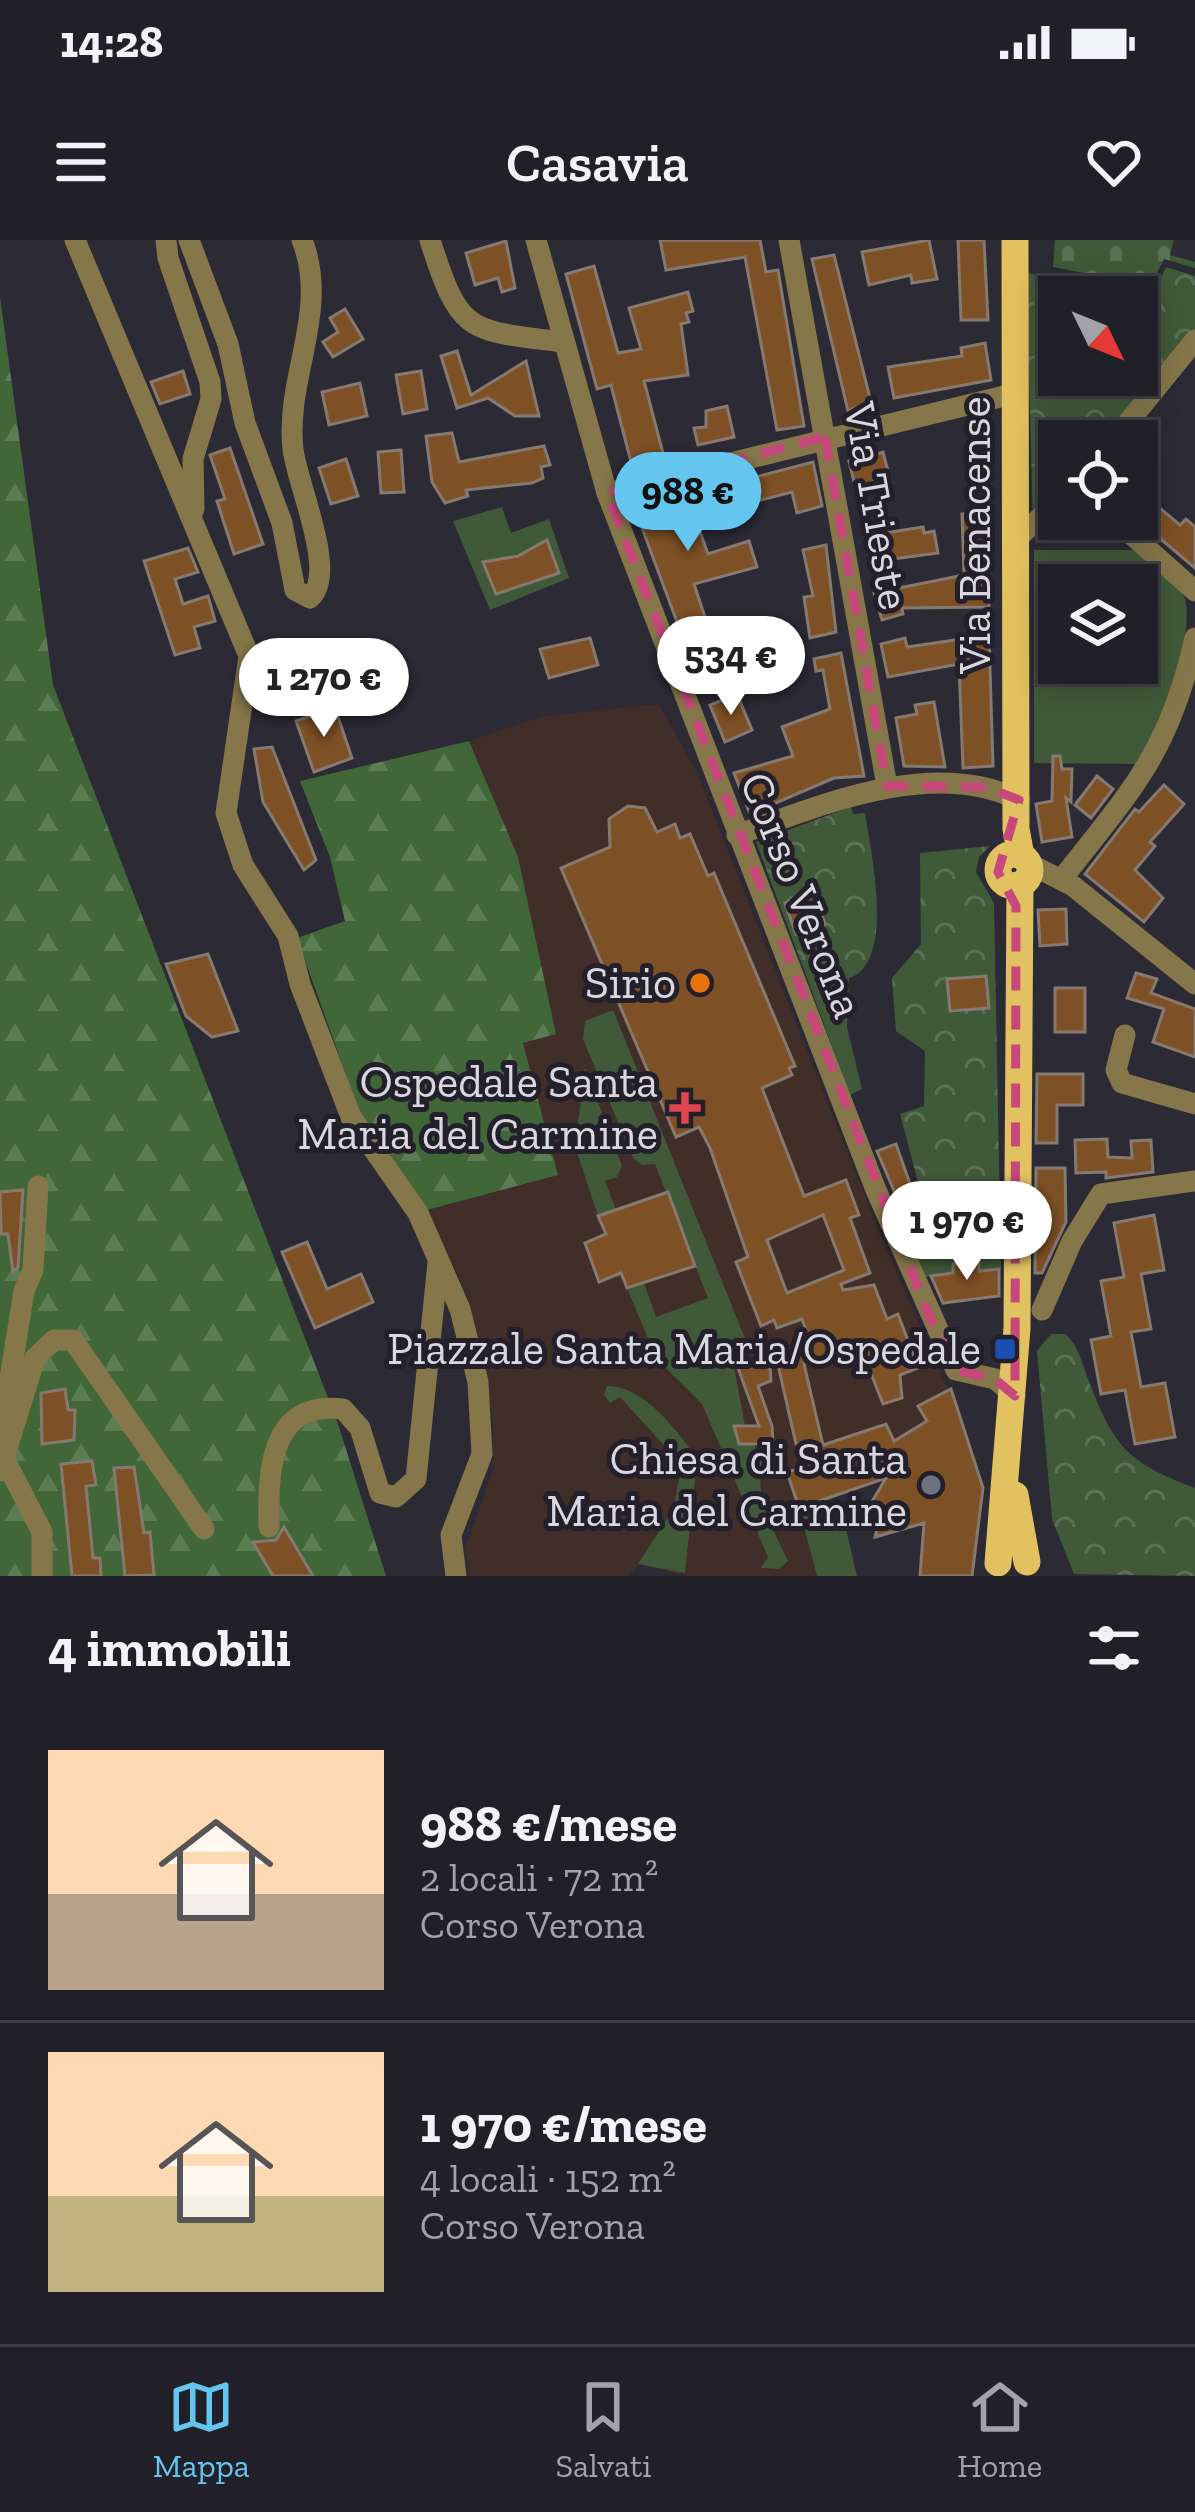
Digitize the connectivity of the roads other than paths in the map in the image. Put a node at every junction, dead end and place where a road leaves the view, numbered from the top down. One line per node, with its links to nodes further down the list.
1 (75, 240): 15 (street)
2 (166, 240): 15 (street)
3 (189, 240): 4 (street)
4 (302, 240)
5 (430, 240): 10 (street)
6 (536, 240): 10 (street, Corso Verona)
7 (1016, 240): 11 (main road, Via Benacense)
8 (796, 241): 13 (street, Via Trieste)
9 (1195, 340): 12 (street)
10 (562, 342): 14 (street, Corso Verona)
11 (1017, 393): 13 (street); 17 (main road, Via Benacense)
12 (1130, 420)
13 (825, 437): 14 (street); 21 (street, Via Trieste)
14 (607, 493): 23 (street, Corso Verona)
15 (188, 514): 30 (street)
16 (1038, 520): 17 (street)
17 (1016, 539): 22 (main road, Via Benacense)
18 (1138, 540): 19 (street)
19 (1195, 591)
20 (1195, 638): 24 (street)
21 (887, 786): 22 (street); 23 (street)
22 (1018, 800): 24 (main road, Via Benacense)
23 (737, 835): 32 (street, Corso Verona)
24 (1025, 871): 25 (street); 32 (main road, Via Benacense)
25 (1195, 984)
26 (1125, 1035): 27 (street)
27 (1195, 1104)
28 (1195, 1181): 31 (street)
29 (38, 1186): 33 (street)
30 (439, 1260): 34 (street); 38 (street)
31 (1042, 1310)
32 (1015, 1396): 36 (main road, Via Benacense)
33 (4, 1462): 35 (street); 37 (street)
34 (269, 1527)
35 (204, 1529)
36 (1023, 1570)
37 (42, 1576)
38 (456, 1576)

